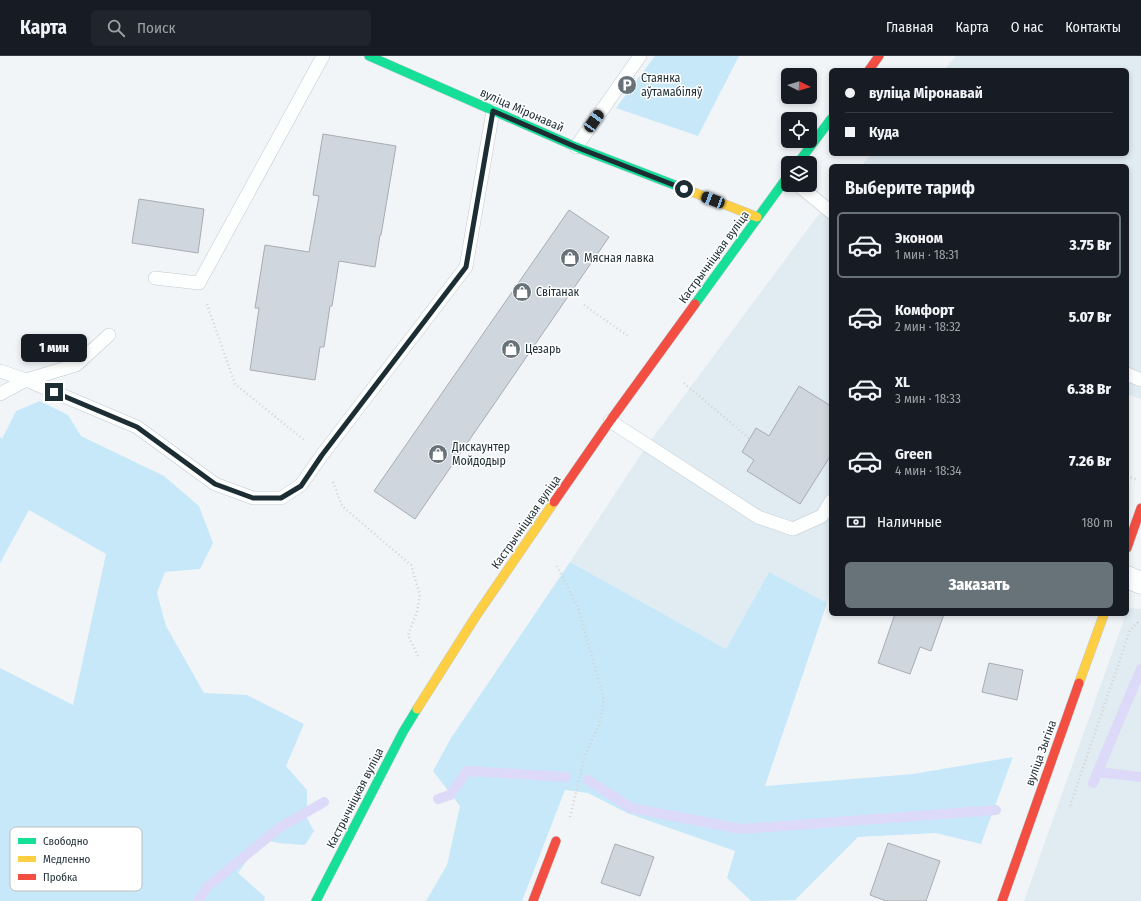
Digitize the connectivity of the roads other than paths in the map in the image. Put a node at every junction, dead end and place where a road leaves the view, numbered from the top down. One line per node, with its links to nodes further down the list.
1 (323, 56): 14 (lane)
2 (369, 56): 6 (main road, вуліца Міронавай)
3 (640, 56): 8 (lane)
4 (879, 56): 5 (main road)
5 (870, 68)
6 (493, 111): 8 (main road, вуліца Міронавай); 18 (lane)
7 (829, 122): 9 (main road)
8 (576, 147): 13 (main road, вуліца Міронавай)
9 (803, 156)
10 (781, 185): 13 (main road, Кастрычніцкая вуліца)
11 (807, 192): 12 (lane)
12 (829, 210)
13 (757, 217): 21 (main road, Кастрычніцкая вуліца)
14 (155, 278)
15 (109, 335): 18 (lane)
16 (0, 371): 18 (lane)
17 (1129, 375): 19 (lane)
18 (26, 380): 20 (lane)
19 (1141, 380)
20 (0, 394)
21 (610, 421): 22 (lane); 29 (main road, Кастрычніцкая вуліца)
22 (829, 504)
23 (1141, 508): 24 (main road)
24 (1129, 542)
25 (1129, 578): 26 (street)
26 (1141, 584)
27 (1103, 616): 31 (main road, вуліца Зыгіна)
28 (556, 841): 30 (main road)
29 (316, 901)
30 (533, 901)
31 (1002, 901)

